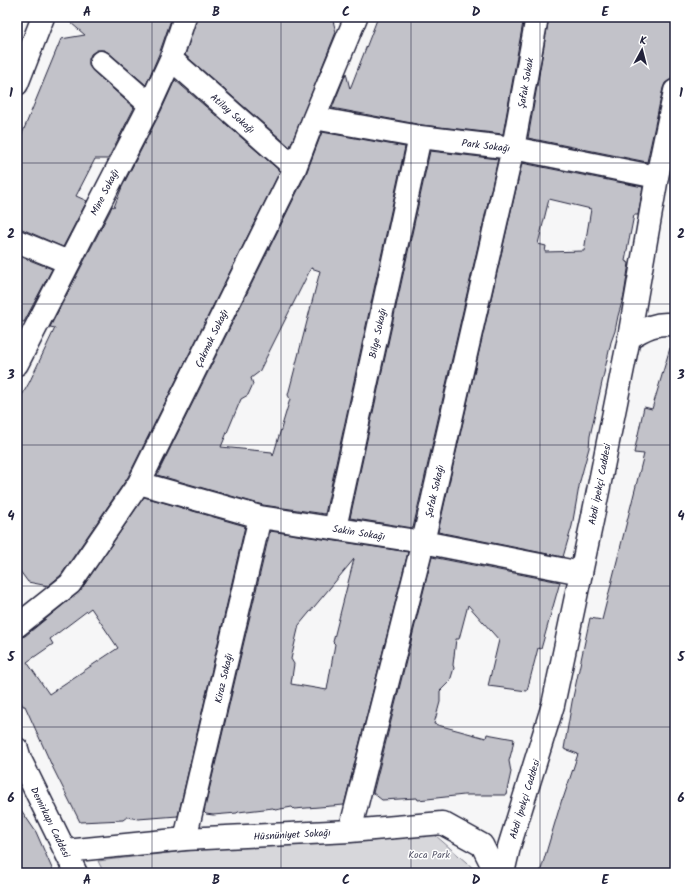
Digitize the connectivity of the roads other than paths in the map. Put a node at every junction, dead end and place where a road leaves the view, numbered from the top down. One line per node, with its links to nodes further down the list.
1 (43, 17): 7 (street)
2 (185, 17): 5 (street, Mine Sokağı)
3 (356, 17): 10 (street, Çakmak Sokağı)
4 (537, 17): 12 (street, Şafak Sokak)
5 (172, 59): 9 (street, Mine Sokağı); 13 (street, Atilay Sokağı)
6 (101, 62): 9 (street)
7 (17, 84)
8 (675, 91): 14 (street, Abdi İpekçi Caddesi)
9 (150, 105): 16 (street, Mine Sokağı)
10 (314, 118): 11 (street, Park Sokağı); 13 (street, Çakmak Sokağı)
11 (420, 137): 12 (street, Park Sokağı); 23 (street, Bilge Sokağı)
12 (513, 148): 14 (street, Park Sokağı); 24 (street, Şafak Sokağı)
13 (295, 168): 21 (street, Çakmak Sokağı)
14 (657, 177): 19 (street, Abdi İpekçi Caddesi)
15 (17, 241): 16 (street)
16 (68, 262): 18 (street, Mine Sokağı)
17 (675, 325): 19 (street)
18 (24, 334): 20 (street, Mine Sokağı)
19 (629, 338): 25 (street, Abdi İpekçi Caddesi)
20 (17, 364)
21 (139, 483): 22 (street, Sakin Sokağı); 26 (street, Çakmak Sokağı)
22 (260, 517): 23 (street, Sakin Sokağı); 29 (street, Kiraz Sokağı)
23 (335, 528): 24 (street, Sakin Sokağı)
24 (423, 542): 25 (street, Sakin Sokağı); 28 (street, Şafak Sokağı)
25 (581, 573): 33 (street, Abdi İpekçi Caddesi)
26 (17, 626)
27 (18, 757): 30 (street, Demirkapı Caddesi)
28 (350, 831): 29 (street, Hüsnüniyet Sokağı); 32 (street, Hüsnüniyet Sokağı)
29 (185, 839): 30 (street, Hüsnüniyet Sokağı)
30 (66, 851): 31 (street, Demirkapı Caddesi)
31 (76, 873)
32 (496, 873)
33 (503, 873)

